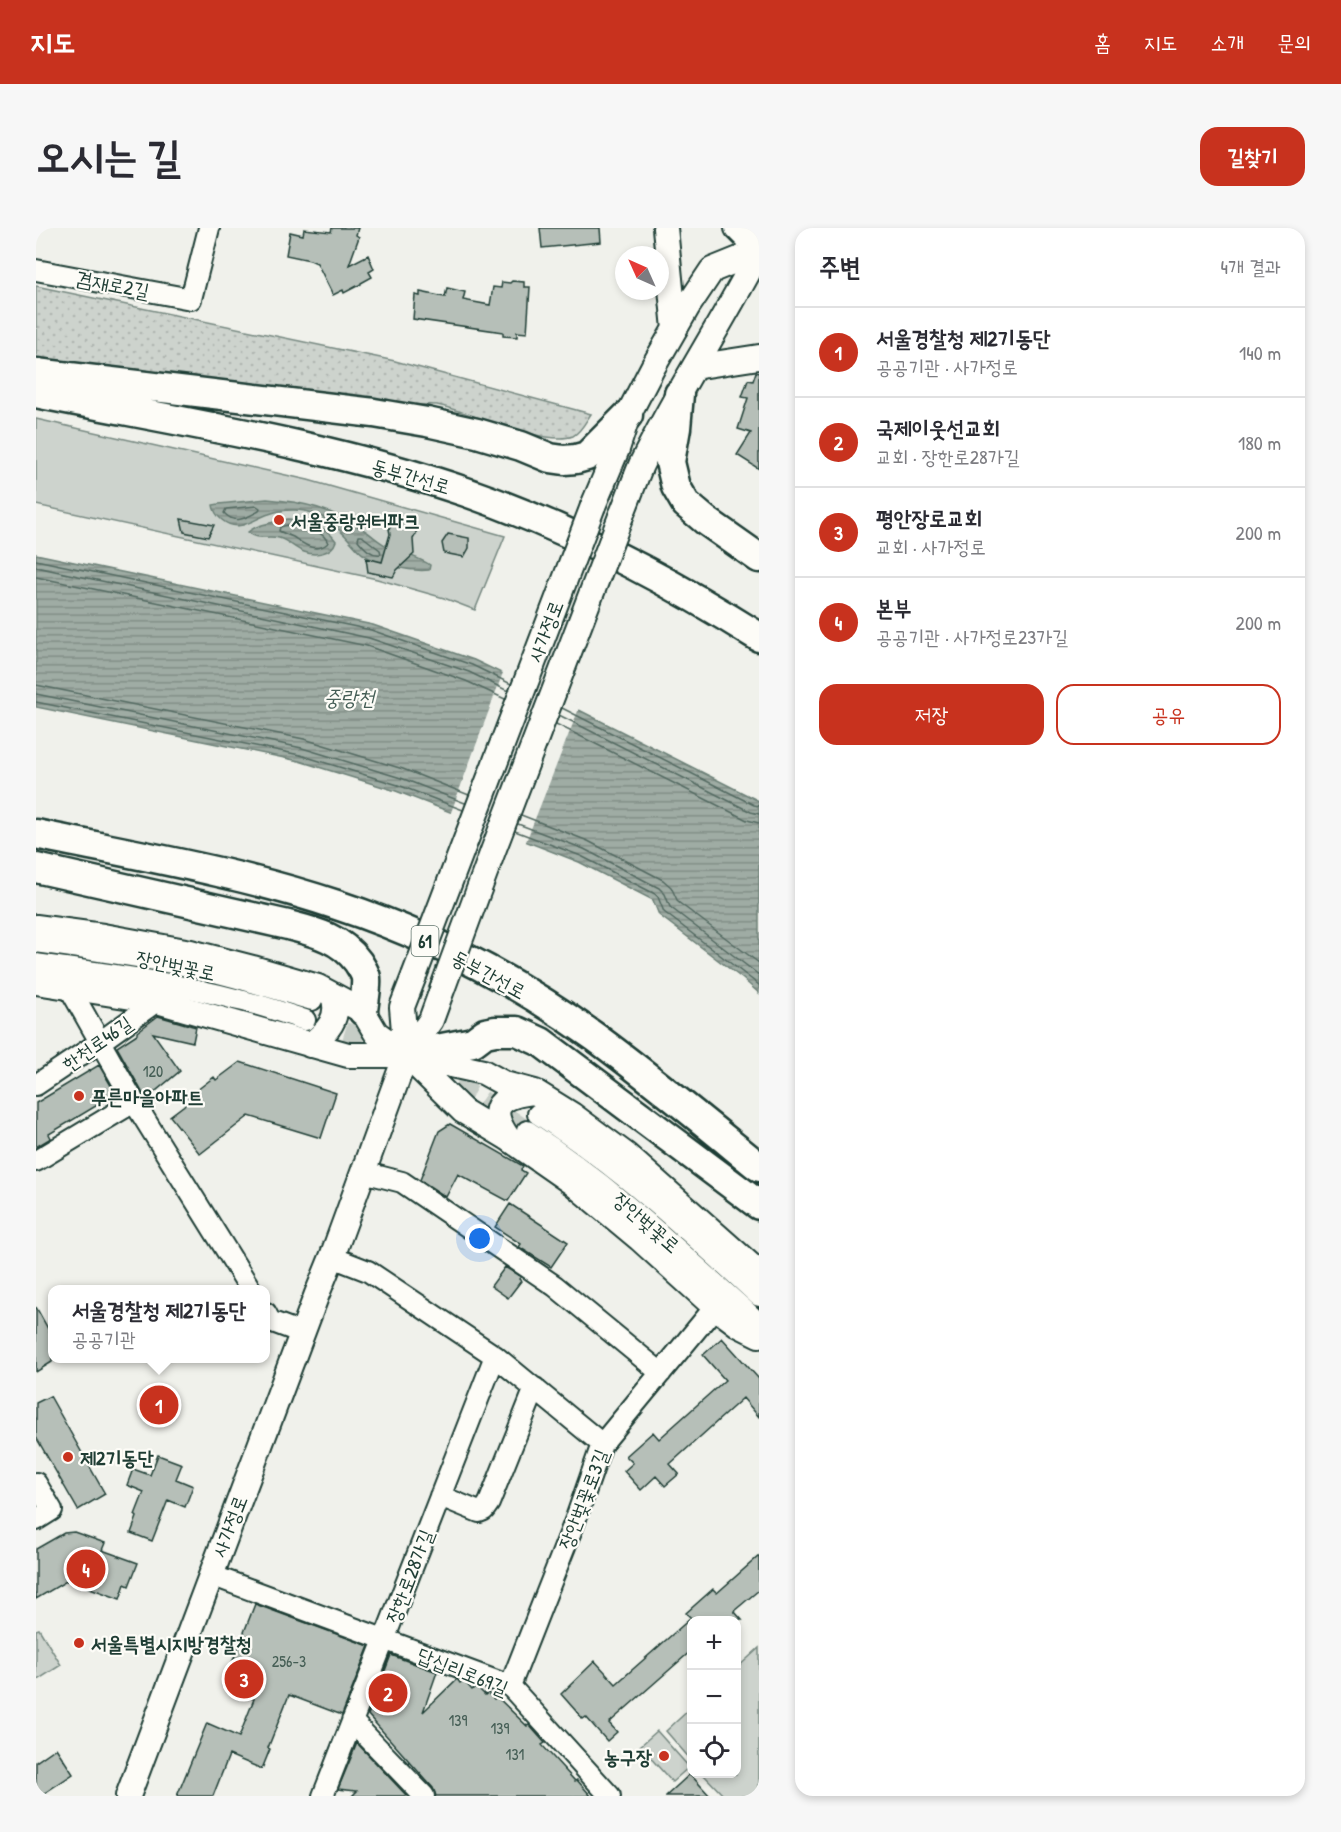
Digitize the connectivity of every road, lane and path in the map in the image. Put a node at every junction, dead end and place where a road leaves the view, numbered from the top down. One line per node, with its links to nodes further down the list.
1 (209, 228): 5 (street, 겸재로2길)
2 (664, 228): 6 (main road)
3 (737, 228): 4 (main road)
4 (759, 251): 6 (main road, 사가정로); 8 (main road)
5 (36, 270)
6 (675, 329): 12 (main road, 사가정로)
7 (759, 357): 8 (main road)
8 (694, 367): 11 (main road)
9 (36, 373): 12 (highway)
10 (36, 393): 14 (highway, 동부간선로)
11 (679, 394): 13 (highway); 28 (main road, 사가정로, bridge)
12 (628, 415): 28 (main road, 사가정로, bridge)
13 (759, 558)
14 (759, 637)
15 (36, 834): 34 (highway, 동부간선로 / 61)
16 (36, 868): 24 (highway)
17 (36, 927): 22 (main road)
18 (36, 942): 22 (street, 장안벚꽃로)
19 (36, 964): 25 (street, 장안벚꽃로)
20 (36, 981): 21 (main road)
21 (69, 987): 23 (main road); 26 (street)
22 (323, 998): 24 (main road); 27 (main road)
23 (157, 1001): 26 (street, 한천로46길); 27 (main road)
24 (363, 1011): 28 (main road)
25 (305, 1020)
26 (100, 1042): 29 (street, 한천로46길); 30 (street)
27 (310, 1046): 28 (main road)
28 (406, 1055): 31 (main road); 32 (main road); 35 (main road, 사가정로); 36 (highway)
29 (36, 1085)
30 (134, 1102): 33 (street); 39 (street)
31 (536, 1103): 32 (main road); 38 (main road); 40 (street, 장안벚꽃로)
32 (517, 1134): 41 (main road); 43 (street, 장안벚꽃로)
33 (36, 1161)
34 (759, 1167)
35 (363, 1172): 37 (main road, 사가정로); 47 (street)
36 (759, 1205)
37 (332, 1257): 44 (main road, 사가정로); 46 (street)
38 (759, 1273)
39 (248, 1285)
40 (759, 1296)
41 (715, 1307): 45 (main road); 47 (street, 장안벚꽃로3길)
42 (270, 1321): 44 (street)
43 (759, 1323)
44 (302, 1333): 53 (main road, 사가정로)
45 (759, 1335)
46 (495, 1356): 48 (street); 51 (street, 장한로28가길)
47 (661, 1373): 49 (street, 장안벚꽃로3길)
48 (535, 1388): 49 (street); 51 (street)
49 (603, 1444): 55 (street, 장안벚꽃로3길)
50 (36, 1484): 52 (street)
51 (440, 1496): 54 (street, 장한로28가길)
52 (36, 1520)
53 (211, 1575): 54 (street, 답십리로69길); 57 (main road, 사가정로)
54 (383, 1640): 55 (street, 답십리로69길); 56 (street, 장한로28가길)
55 (510, 1686): 60 (street, 답십리로69길)
56 (352, 1721): 58 (street, 장한로28가길); 59 (street)
57 (130, 1794)
58 (323, 1796)
59 (424, 1796)
60 (610, 1796)

